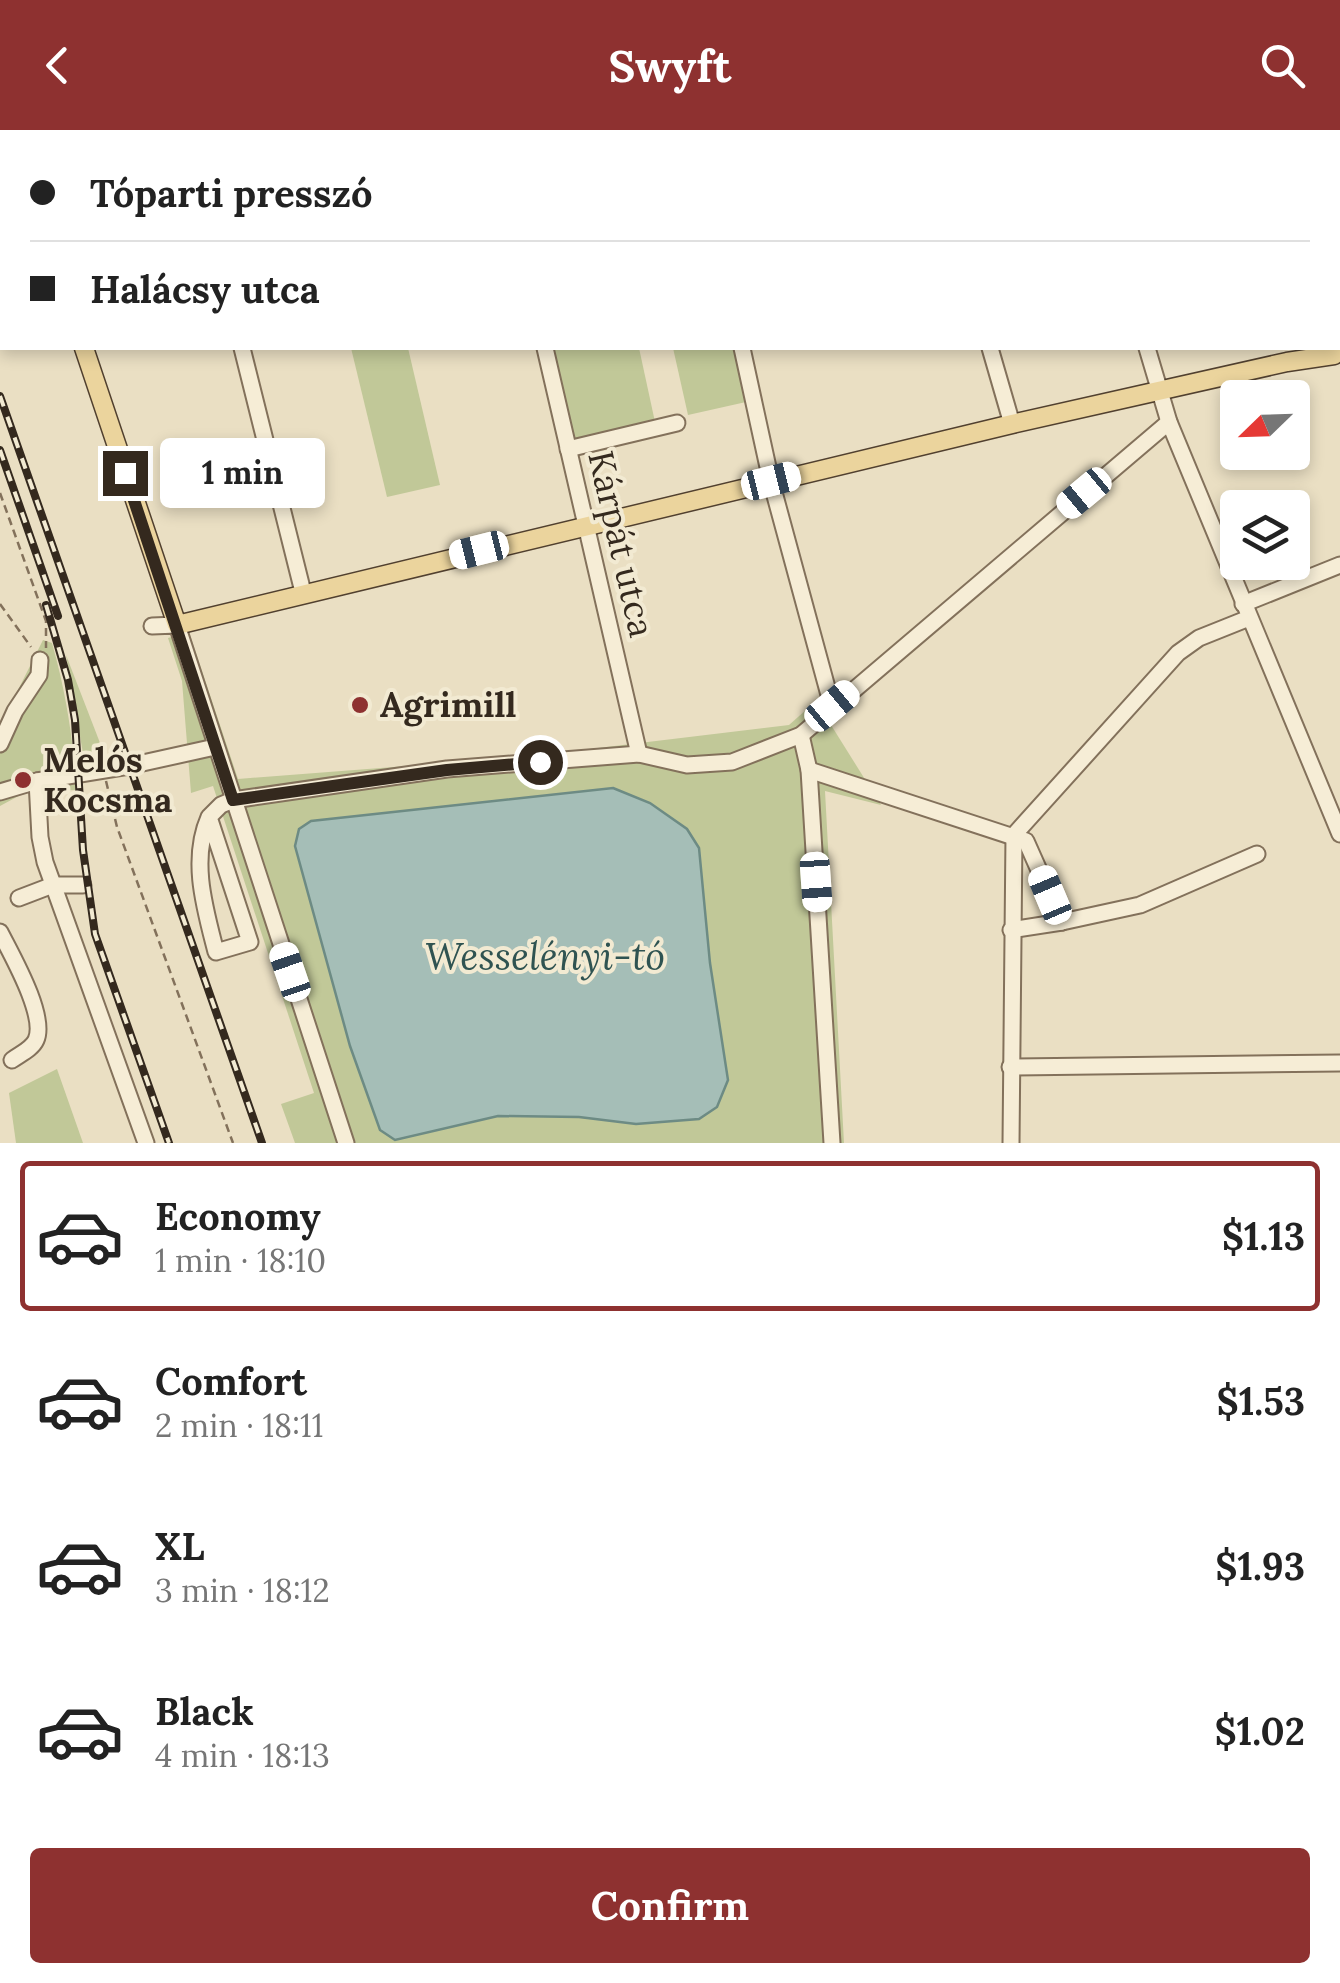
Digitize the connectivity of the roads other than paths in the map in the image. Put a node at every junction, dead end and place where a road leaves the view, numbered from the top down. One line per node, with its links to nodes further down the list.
1 (85, 350): 18 (main road)
2 (242, 350): 16 (street)
3 (545, 350): 12 (street, Kárpát utca)
4 (742, 350): 13 (street)
5 (991, 350): 11 (street)
6 (1147, 350): 8 (street)
7 (1330, 352): 8 (main road)
8 (1160, 390): 9 (street); 11 (main road)
9 (1168, 422): 17 (street); 21 (street)
10 (677, 423): 12 (street)
11 (1012, 424): 13 (main road)
12 (568, 449): 14 (street, Kárpát utca)
13 (771, 481): 14 (main road); 21 (street)
14 (584, 525): 16 (main road); 25 (street, Kárpát utca)
15 (1340, 565): 17 (street)
16 (303, 592): 18 (main road)
17 (1246, 611): 31 (street); 32 (street)
18 (177, 625): 19 (street); 24 (street)
19 (152, 626)
20 (40, 660): 23 (street)
21 (832, 706): 22 (street)
22 (801, 735): 25 (street); 26 (street)
23 (0, 744)
24 (215, 748): 27 (street); 29 (street)
25 (639, 754): 29 (street)
26 (809, 770): 32 (street); 45 (street)
27 (36, 781): 28 (street); 34 (street)
28 (1, 790)
29 (233, 800): 30 (street); 44 (street)
30 (209, 817): 30 (street)
31 (1340, 834)
32 (1014, 835): 37 (street); 38 (street)
33 (1258, 854): 37 (street)
34 (53, 885): 35 (street); 36 (street); 43 (street)
35 (83, 885)
36 (18, 898)
37 (1062, 922): 38 (street)
38 (1011, 930): 42 (street)
39 (0, 932): 40 (street)
40 (12, 1060)
41 (1340, 1063): 42 (street)
42 (1010, 1066): 46 (street)
43 (146, 1143)
44 (346, 1143)
45 (832, 1143)
46 (1010, 1143)

